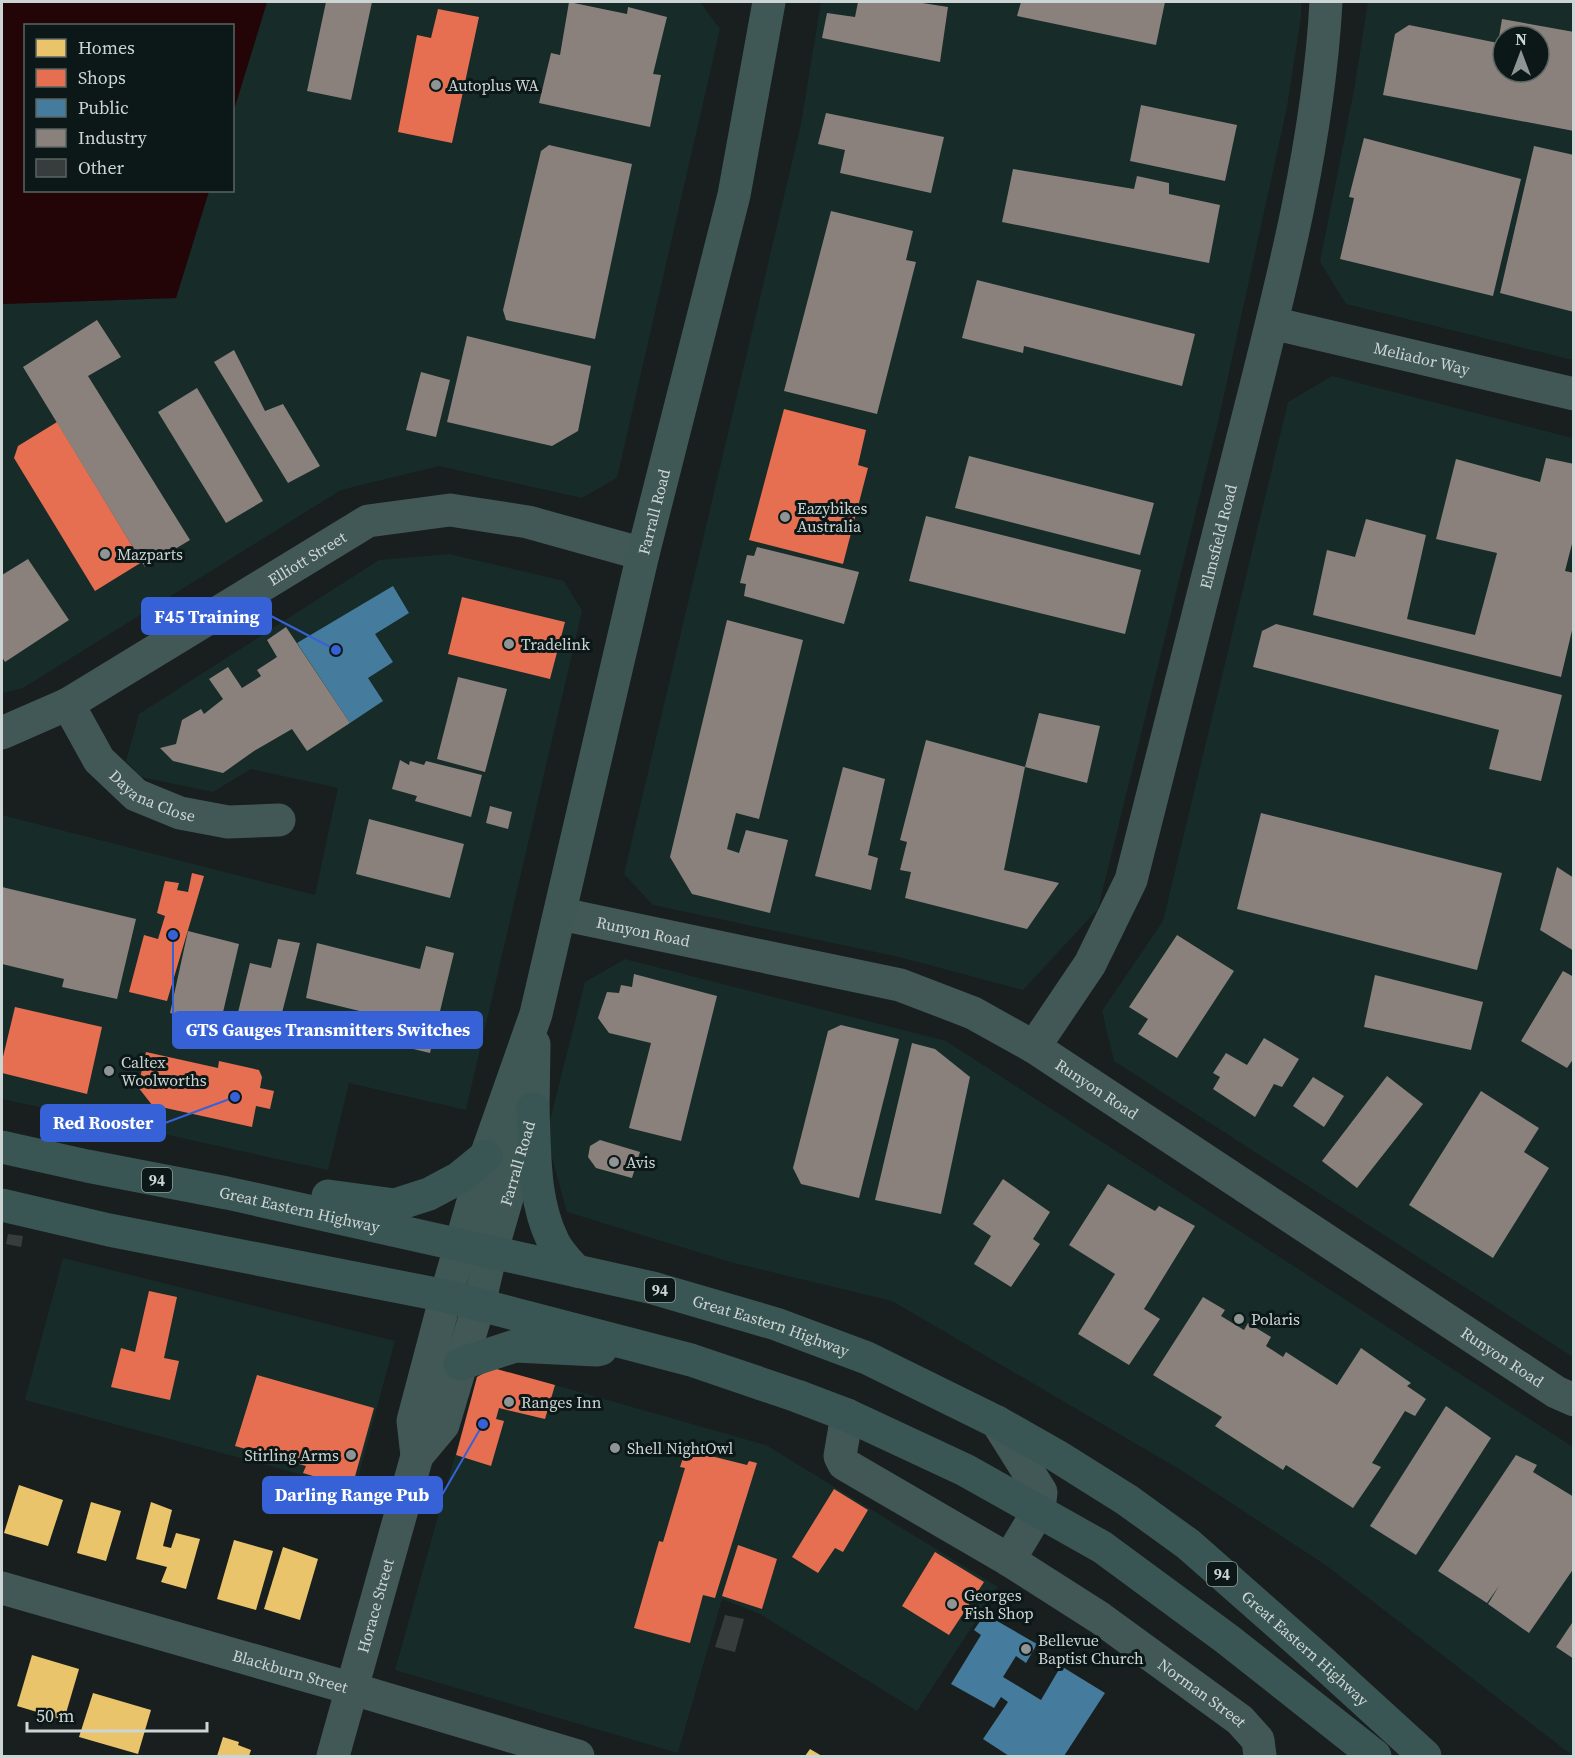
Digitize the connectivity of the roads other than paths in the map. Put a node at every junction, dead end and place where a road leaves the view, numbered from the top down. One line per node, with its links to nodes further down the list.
1 (769, 2): 5 (main road, Farrall Road)
2 (1326, 2): 3 (street, Elmsfield Road)
3 (1272, 323): 4 (street, Meliador Way); 11 (street, Elmsfield Road)
4 (1574, 394)
5 (643, 554): 6 (street, Elliott Street); 9 (main road, Farrall Road)
6 (68, 704): 7 (street, Elliott Street); 8 (street, Dayana Close)
7 (2, 733)
8 (279, 820)
9 (561, 914): 10 (main road, Farrall Road); 11 (street, Runyon Road)
10 (534, 1021): 12 (main road, Farrall Road); 14 (main road, Farrall Road)
11 (1034, 1047): 24 (street, Runyon Road)
12 (533, 1109): 18 (main road, Farrall Road); 19 (highway)
13 (2, 1147): 15 (highway, Great Eastern Highway / 94)
14 (486, 1156): 15 (highway); 17 (main road, Farrall Road)
15 (227, 1193): 17 (highway, Great Eastern Highway / 94)
16 (2, 1204): 20 (highway)
17 (459, 1245): 18 (highway, Great Eastern Highway / 94); 20 (main road, Farrall Road)
18 (491, 1253): 19 (highway, Great Eastern Highway / 94); 21 (main road, Farrall Road)
19 (576, 1271): 26 (highway, Great Eastern Highway / 94)
20 (446, 1296): 21 (highway); 27 (street, Horace Street)
21 (479, 1304): 22 (highway); 23 (street, Horace Street)
22 (622, 1342): 23 (highway); 25 (highway)
23 (460, 1364): 27 (street, Horace Street)
24 (1574, 1400)
25 (847, 1415): 28 (highway); 29 (street, Norman Street)
26 (997, 1422): 28 (street); 36 (highway, Great Eastern Highway / 94)
27 (417, 1456): 31 (street, Horace Street)
28 (1039, 1510): 29 (street); 35 (highway)
29 (1009, 1560): 34 (street, Norman Street)
30 (2, 1588): 31 (street, Blackburn Street)
31 (353, 1689): 32 (street, Horace Street); 33 (street, Blackburn Street)
32 (333, 1756)
33 (578, 1756)
34 (1260, 1756)
35 (1375, 1756)
36 (1425, 1756)

